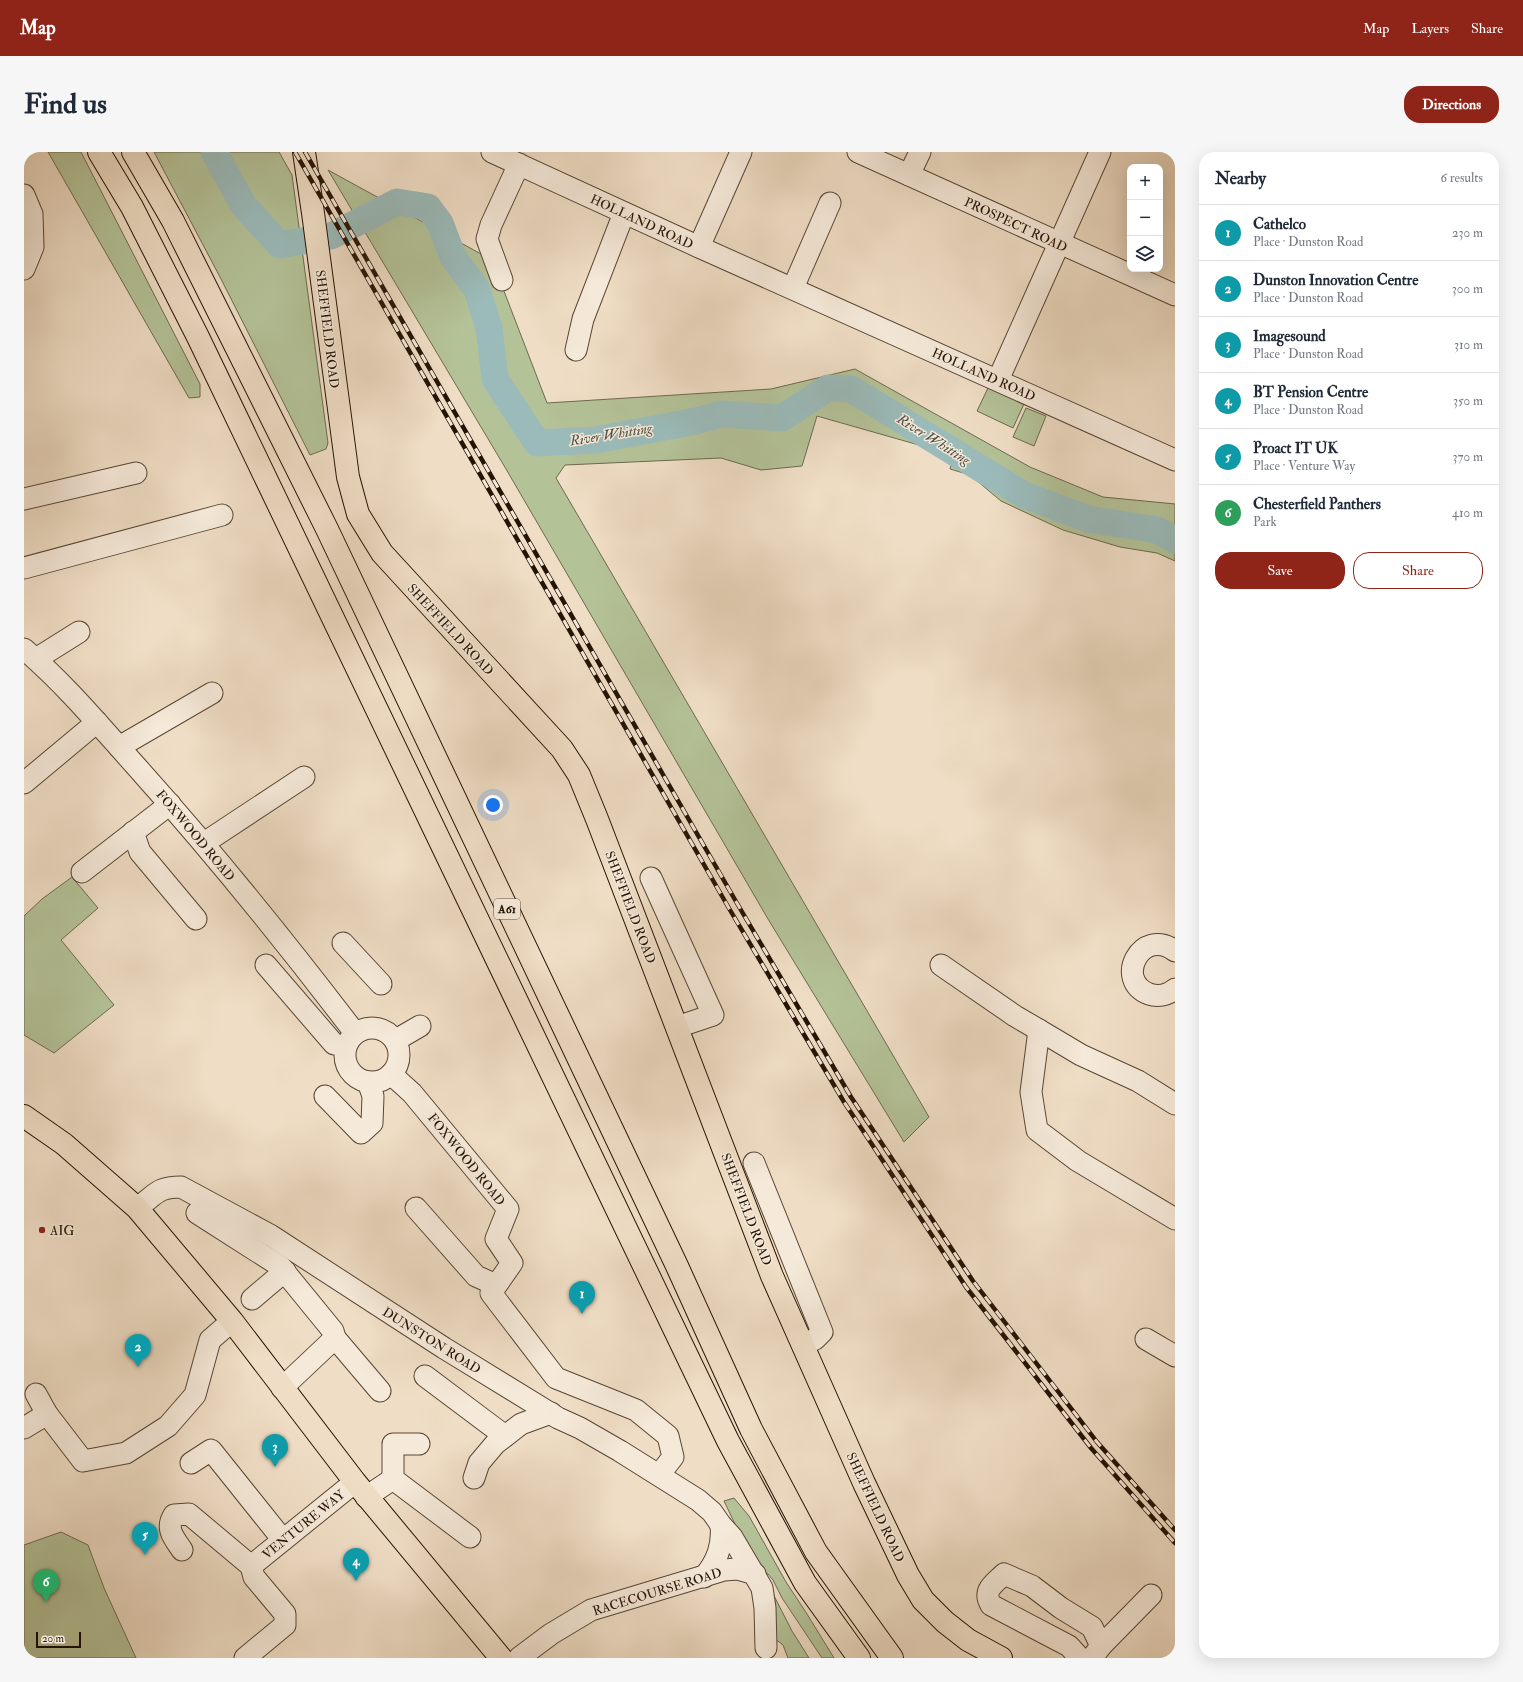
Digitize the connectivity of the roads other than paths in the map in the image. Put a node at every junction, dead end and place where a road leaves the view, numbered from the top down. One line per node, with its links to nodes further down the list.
1 (100, 152): 100 (main road, A61)
2 (133, 152): 101 (main road, A61)
3 (304, 152): 49 (main road, SHEFFIELD ROAD)
4 (492, 152): 9 (street, HOLLAND ROAD)
5 (741, 152): 15 (street)
6 (858, 152): 10 (street, PROSPECT ROAD)
7 (920, 152): 10 (street)
8 (1100, 152): 14 (street)
9 (517, 159): 13 (street, HOLLAND ROAD); 17 (street)
10 (909, 175): 14 (street, PROSPECT ROAD)
11 (24, 195): 16 (street)
12 (830, 203): 18 (street)
13 (624, 213): 15 (street, HOLLAND ROAD); 20 (street)
14 (1059, 244): 19 (street, PROSPECT ROAD); 21 (street)
15 (699, 247): 18 (street, HOLLAND ROAD)
16 (24, 269)
17 (502, 280)
18 (793, 288): 21 (street, HOLLAND ROAD)
19 (1175, 295)
20 (576, 350)
21 (998, 380): 22 (street, HOLLAND ROAD)
22 (1175, 460)
23 (136, 473): 24 (street)
24 (24, 499)
25 (222, 515): 26 (street)
26 (24, 568)
27 (79, 632): 28 (street)
28 (30, 654): 30 (street, FOXWOOD ROAD)
29 (212, 693): 31 (street)
30 (97, 722): 31 (street, FOXWOOD ROAD); 33 (street)
31 (119, 748): 34 (street, FOXWOOD ROAD)
32 (304, 777): 36 (street)
33 (24, 784)
34 (170, 804): 35 (street); 36 (street, FOXWOOD ROAD)
35 (133, 832): 37 (street); 39 (street)
36 (204, 843): 42 (street, FOXWOOD ROAD)
37 (82, 872)
38 (651, 878): 49 (street)
39 (196, 919)
40 (343, 943): 46 (street)
41 (1175, 951): 47 (street)
42 (303, 964): 45 (street); 51 (street, FOXWOOD ROAD)
43 (266, 965): 45 (street)
44 (942, 965): 50 (street)
45 (280, 982): 53 (street)
46 (382, 984)
47 (1174, 991)
48 (420, 1026): 52 (street)
49 (677, 1027): 70 (main road, SHEFFIELD ROAD)
50 (1039, 1030): 57 (street); 63 (street)
51 (355, 1034): 52 (street); 55 (street)
52 (396, 1040): 54 (street)
53 (334, 1044)
54 (391, 1074): 55 (street); 65 (street, FOXWOOD ROAD)
55 (368, 1082): 56 (street)
56 (326, 1096)
57 (1175, 1104)
58 (24, 1116): 60 (main road)
59 (754, 1163): 70 (street)
60 (137, 1208): 67 (main road); 76 (street, DUNSTON ROAD)
61 (416, 1208): 65 (street)
62 (197, 1213): 64 (street)
63 (1175, 1219)
64 (285, 1271): 66 (street); 68 (street)
65 (493, 1289): 82 (street)
66 (252, 1299)
67 (232, 1321): 73 (main road); 77 (street)
68 (335, 1338): 73 (street); 74 (street)
69 (1146, 1339): 71 (street)
70 (803, 1345): 96 (main road, SHEFFIELD ROAD)
71 (1175, 1356)
72 (425, 1376): 79 (street)
73 (282, 1388): 85 (main road)
74 (380, 1392)
75 (36, 1394): 77 (street)
76 (551, 1413): 79 (street); 82 (street, DUNSTON ROAD)
77 (47, 1414): 78 (street)
78 (24, 1428)
79 (505, 1436): 83 (street)
80 (419, 1444): 84 (street)
81 (191, 1464): 88 (street)
82 (659, 1475): 86 (street, DUNSTON ROAD)
83 (474, 1478)
84 (393, 1479): 85 (street, VENTURE WAY); 87 (street)
85 (361, 1490): 88 (street, VENTURE WAY); 98 (main road)
86 (720, 1526): 91 (street, DUNSTON ROAD); 92 (street)
87 (470, 1537)
88 (283, 1540): 90 (street, VENTURE WAY)
89 (182, 1550): 90 (street)
90 (251, 1566): 97 (street)
91 (755, 1574): 92 (street, RACECOURSE ROAD); 94 (street)
92 (704, 1577): 99 (street, RACECOURSE ROAD)
93 (1151, 1594): 95 (street)
94 (766, 1648)
95 (1096, 1652): 102 (street)
96 (996, 1657)
97 (245, 1658)
98 (501, 1658)
99 (519, 1658)
100 (859, 1658)
101 (892, 1658)
102 (1080, 1658)

